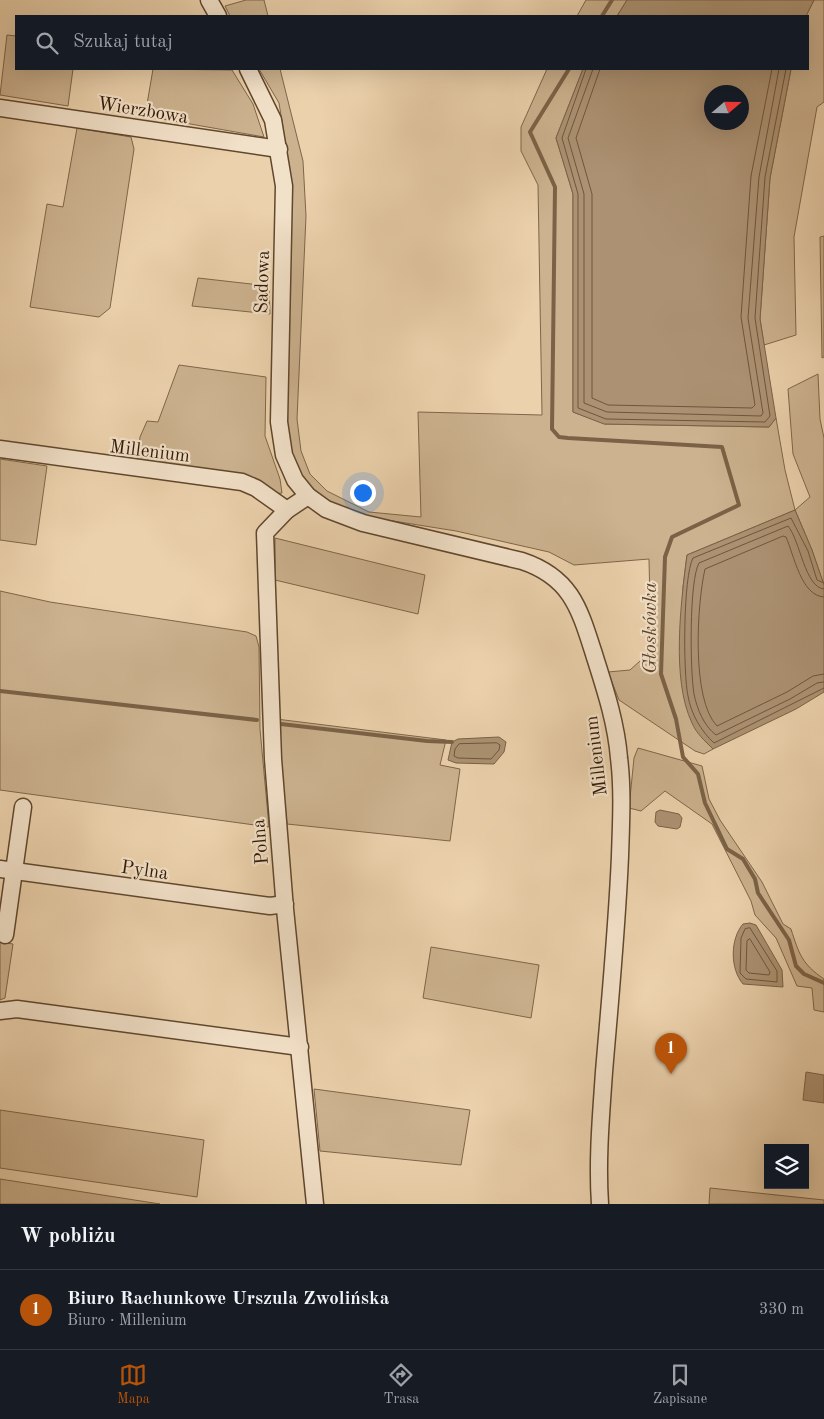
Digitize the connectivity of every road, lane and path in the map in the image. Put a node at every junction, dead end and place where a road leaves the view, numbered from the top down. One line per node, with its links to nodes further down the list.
1 (209, 0): 2 (street)
2 (217, 15)
3 (249, 70): 5 (street, Sadowa)
4 (0, 108): 5 (street, Wierzbowa)
5 (279, 150): 7 (street, Sadowa)
6 (0, 449): 8 (street, Millenium)
7 (308, 496): 8 (street, Polna); 16 (street, Millenium)
8 (287, 510): 11 (street, Polna)
9 (23, 807): 10 (street)
10 (7, 870): 11 (street, Pylna); 12 (street)
11 (285, 904): 14 (street, Polna)
12 (5, 936)
13 (0, 1012): 14 (street)
14 (300, 1047): 15 (street, Polna)
15 (315, 1204)
16 (600, 1204)

